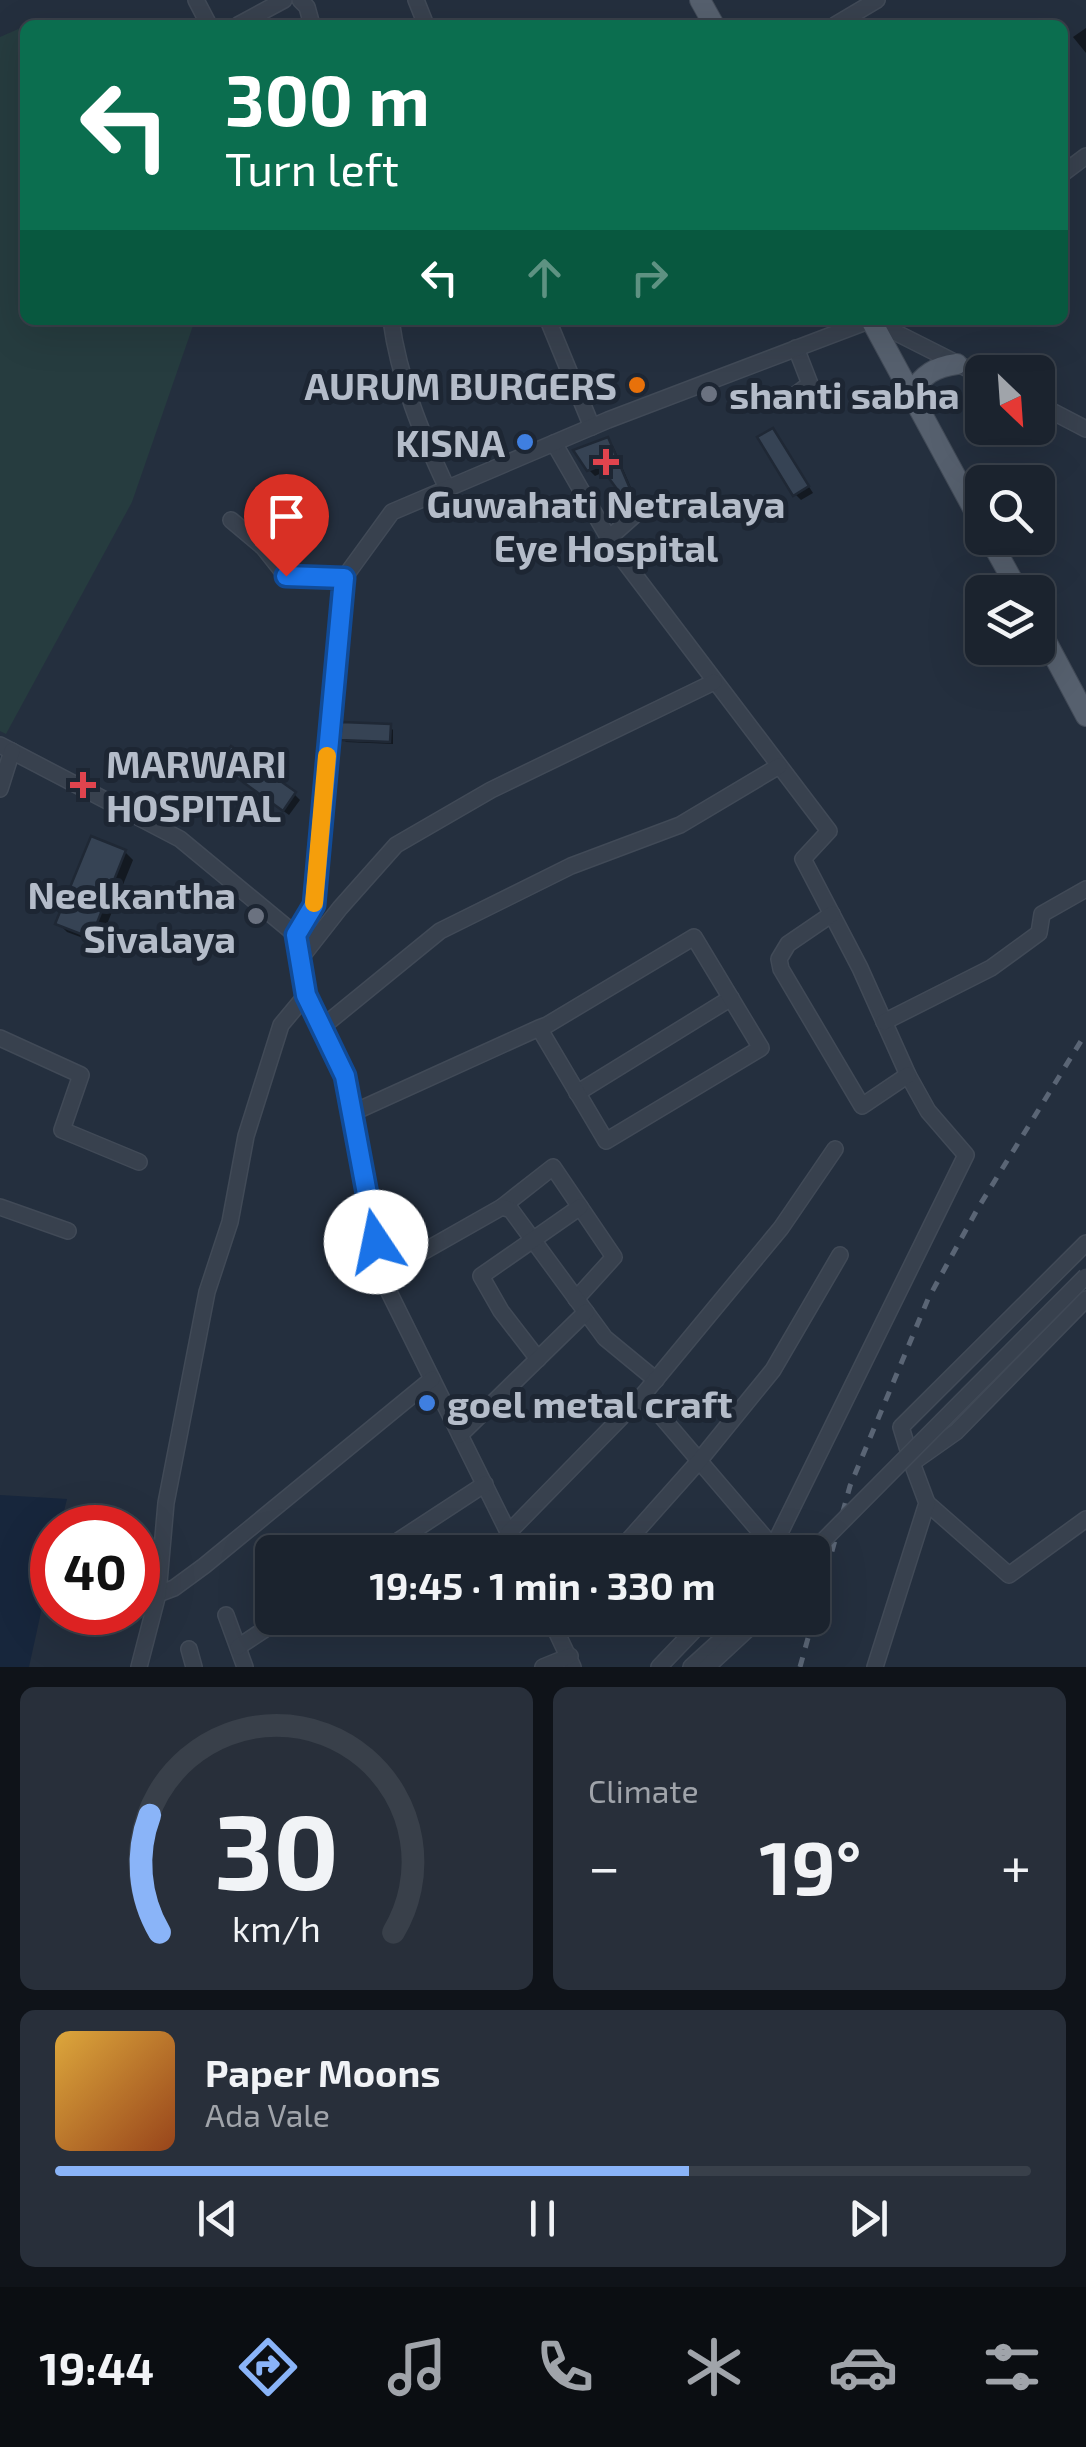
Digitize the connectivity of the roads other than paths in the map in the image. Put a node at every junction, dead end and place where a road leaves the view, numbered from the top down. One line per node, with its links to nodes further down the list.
1 (284, 0): 3 (street)
2 (877, 0): 4 (street)
3 (247, 20)
4 (844, 20)
5 (392, 325): 19 (street)
6 (550, 325): 16 (street)
7 (858, 325): 10 (street)
8 (874, 325): 13 (main road)
9 (881, 325): 11 (street)
10 (796, 348): 14 (street); 16 (street)
11 (958, 364): 12 (street); 13 (main road)
12 (965, 368)
13 (911, 394): 20 (main road)
14 (784, 402)
15 (1055, 412): 17 (street)
16 (592, 427): 18 (street)
17 (1086, 428)
18 (554, 443): 19 (street); 23 (street)
19 (448, 488): 24 (street)
20 (965, 494)
21 (636, 514): 23 (street)
22 (231, 520): 24 (street)
23 (609, 538): 26 (street)
24 (344, 578): 33 (street)
25 (1055, 658): 27 (main road)
26 (714, 682): 29 (street); 34 (street)
27 (1086, 716)
28 (6, 748): 30 (street); 33 (street)
29 (779, 766): 32 (street); 38 (street)
30 (0, 790)
31 (1086, 890): 37 (street)
32 (832, 914): 37 (street); 41 (street)
33 (296, 935): 34 (street)
34 (300, 958): 35 (street)
35 (306, 995): 38 (street); 74 (street)
36 (731, 998): 39 (street); 42 (street); 42 (street)
37 (884, 1022): 41 (street)
38 (321, 1028): 43 (street)
39 (539, 1028): 42 (street); 43 (street)
40 (0, 1038): 45 (street)
41 (908, 1075): 72 (street)
42 (577, 1093)
43 (352, 1113): 53 (street)
44 (835, 1149): 59 (street)
45 (138, 1162)
46 (0, 1207): 49 (street)
47 (502, 1207): 48 (street); 50 (street); 53 (street)
48 (580, 1207): 50 (street); 56 (street)
49 (68, 1231)
50 (532, 1240): 56 (street); 57 (street)
51 (1086, 1243): 63 (street)
52 (840, 1256): 62 (street)
53 (382, 1275): 58 (street)
54 (1086, 1276): 73 (street, bridge)
55 (1086, 1300): 63 (street)
56 (581, 1306): 57 (street); 59 (street)
57 (538, 1359): 61 (street)
58 (432, 1379): 61 (street); 75 (street)
59 (656, 1380): 60 (street)
60 (643, 1395): 62 (street); 67 (street)
61 (460, 1435): 64 (street)
62 (699, 1461): 70 (street); 71 (street)
63 (912, 1464): 65 (street)
64 (485, 1484): 67 (street); 68 (street)
65 (927, 1503): 66 (street); 93 (street)
66 (1086, 1520)
67 (508, 1532): 69 (street)
68 (407, 1535)
69 (510, 1535)
70 (633, 1535)
71 (760, 1535)
72 (781, 1535)
73 (829, 1535)
74 (160, 1572)
75 (160, 1593)
76 (226, 1615): 83 (street)
77 (147, 1635): 86 (street)
78 (256, 1635): 83 (street)
79 (561, 1635): 85 (street)
80 (690, 1635): 90 (street)
81 (726, 1635): 91 (street)
82 (742, 1635): 92 (street)
83 (238, 1647): 88 (street)
84 (189, 1649): 87 (street)
85 (571, 1661): 89 (street)
86 (138, 1667)
87 (194, 1667)
88 (245, 1667)
89 (542, 1667)
90 (659, 1667)
91 (691, 1667)
92 (708, 1667)
93 (875, 1667)

